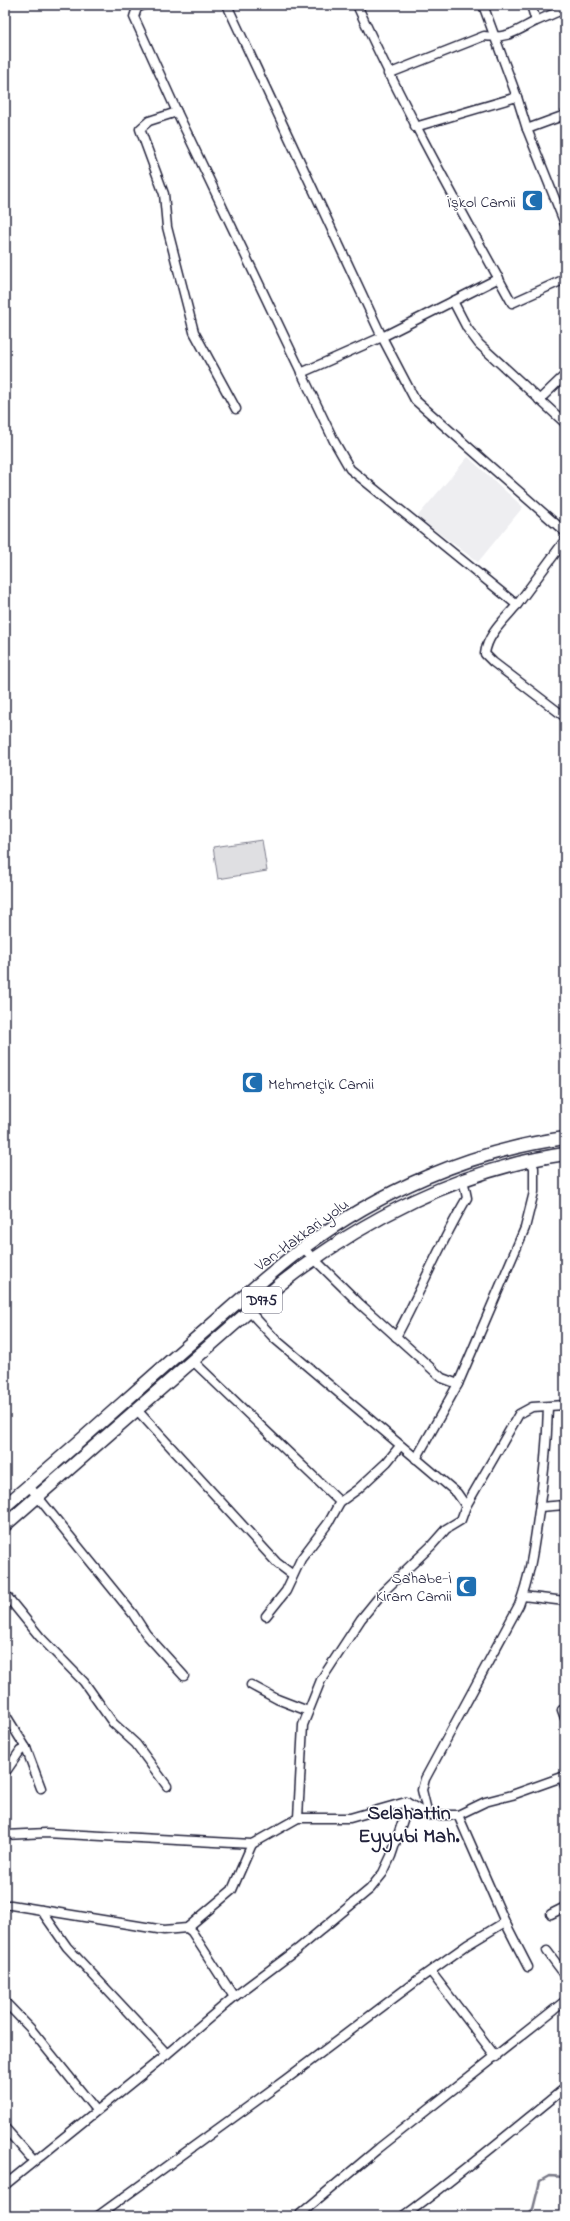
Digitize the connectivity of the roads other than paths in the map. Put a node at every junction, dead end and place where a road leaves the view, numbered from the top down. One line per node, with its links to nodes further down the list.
1 (144, 5): 11 (street)
2 (227, 5): 19 (street)
3 (357, 5): 9 (street)
4 (483, 5): 8 (street)
5 (531, 5): 7 (street)
6 (565, 9): 7 (street)
7 (536, 21): 8 (street)
8 (495, 37): 9 (street); 10 (street)
9 (388, 74): 13 (street)
10 (517, 97): 13 (street); 14 (street)
11 (176, 112): 20 (street); 23 (street)
12 (565, 115): 14 (street)
13 (415, 127): 16 (street)
14 (527, 129): 15 (street)
15 (565, 224)
16 (499, 278): 17 (street); 18 (street)
17 (565, 279)
18 (453, 301): 19 (street); 22 (street)
19 (382, 337): 20 (street); 25 (street)
20 (302, 373): 27 (street)
21 (565, 375): 22 (street)
22 (539, 400): 24 (street)
23 (236, 409)
24 (565, 423)
25 (565, 532)
26 (565, 540): 27 (street)
27 (517, 606): 28 (street)
28 (565, 717)
29 (565, 1138): 33 (highway, Van-Hakkari yolu / D975)
30 (565, 1154): 31 (highway, D975)
31 (530, 1159): 32 (highway, D975); 40 (street)
32 (463, 1179): 34 (highway, D975); 38 (street)
33 (380, 1198): 34 (highway); 35 (highway, Van-Hakkari yolu / D975)
34 (389, 1214): 36 (highway, D975)
35 (303, 1248): 36 (street); 46 (highway, Van-Hakkari yolu / D975)
36 (314, 1258): 37 (highway, D975); 38 (street)
37 (249, 1312): 39 (highway, D975); 44 (street)
38 (396, 1337): 40 (street)
39 (193, 1361): 43 (highway, D975); 48 (street)
40 (458, 1384): 45 (street)
41 (565, 1405): 42 (street)
42 (548, 1407): 51 (street); 52 (street)
43 (137, 1410): 47 (highway, D975); 54 (street)
44 (400, 1446): 45 (street); 48 (street)
45 (416, 1459): 51 (street)
46 (29, 1486): 47 (street); 50 (highway, Van-Hakkari yolu / D975)
47 (38, 1497): 53 (highway, D975); 59 (street)
48 (340, 1502): 54 (street)
49 (565, 1505): 52 (street)
50 (5, 1506)
51 (466, 1506): 62 (street)
52 (540, 1507): 56 (street)
53 (5, 1525)
54 (293, 1575): 58 (street)
55 (5, 1594): 68 (street)
56 (522, 1596): 57 (street); 73 (street)
57 (565, 1601)
58 (266, 1616)
59 (184, 1676)
60 (251, 1685): 62 (street)
61 (565, 1709): 64 (street)
62 (308, 1711): 74 (street)
63 (5, 1714): 65 (street)
64 (565, 1718)
65 (26, 1748): 66 (street); 70 (street)
66 (7, 1770)
67 (563, 1776): 69 (street); 72 (street)
68 (167, 1786)
69 (565, 1786)
70 (41, 1788)
71 (406, 1802): 73 (street); 74 (street); 87 (street)
72 (458, 1814): 73 (street); 81 (street)
73 (428, 1815)
74 (298, 1818): 76 (street)
75 (5, 1835): 76 (street)
76 (252, 1844): 82 (street)
77 (5, 1905): 79 (street)
78 (565, 1907): 80 (street)
79 (41, 1910): 82 (street); 90 (street)
80 (551, 1914)
81 (505, 1922): 84 (street); 85 (street)
82 (187, 1928): 87 (street)
83 (547, 1951): 86 (street)
84 (528, 1967)
85 (431, 1972): 91 (street); 97 (street)
86 (565, 1976)
87 (234, 1996): 90 (street)
88 (565, 2001): 91 (street)
89 (5, 2002): 93 (street)
90 (167, 2054): 93 (street)
91 (496, 2057): 98 (street)
92 (565, 2088): 99 (street)
93 (96, 2110): 95 (street)
94 (5, 2128): 95 (street)
95 (34, 2161): 96 (street)
96 (5, 2185)
97 (98, 2216)
98 (298, 2216)
99 (404, 2216)

